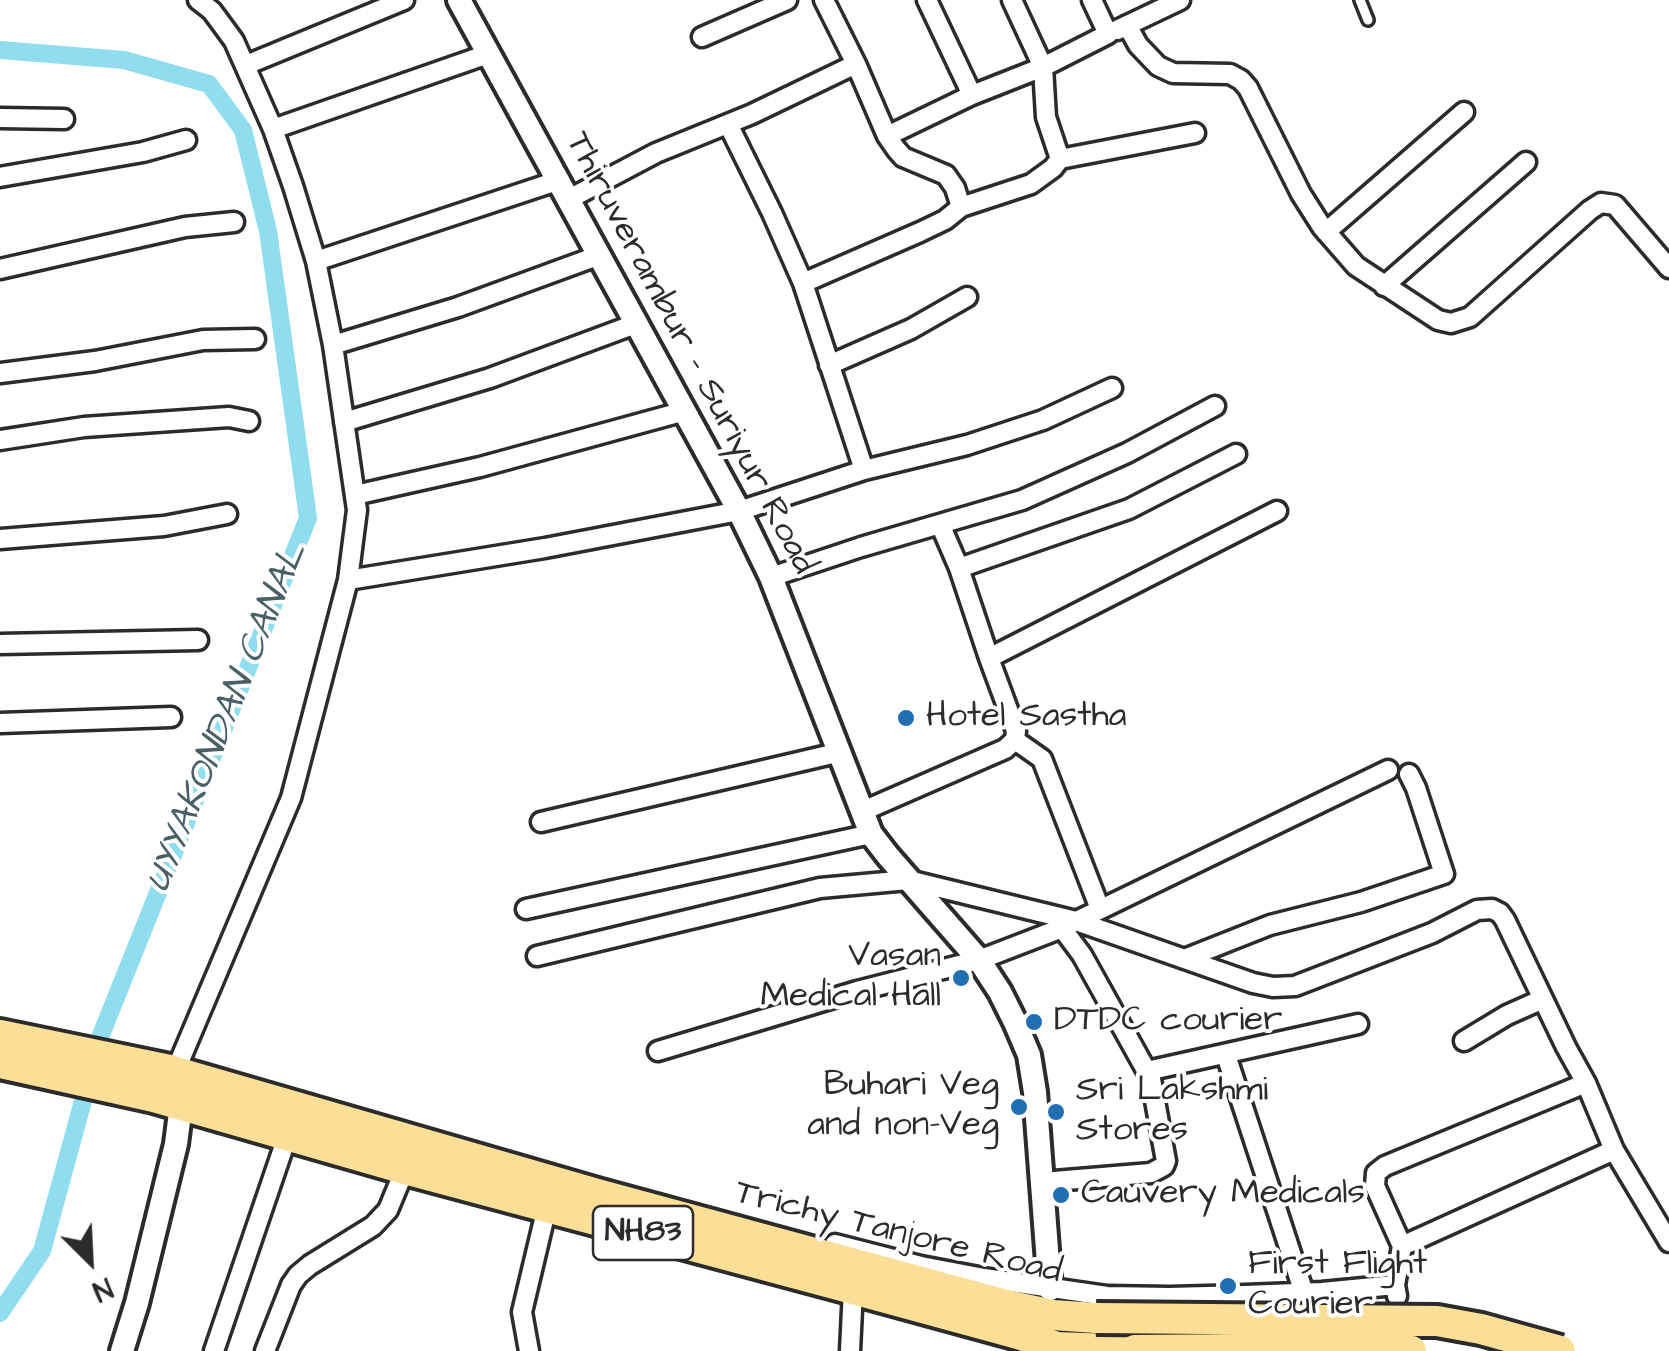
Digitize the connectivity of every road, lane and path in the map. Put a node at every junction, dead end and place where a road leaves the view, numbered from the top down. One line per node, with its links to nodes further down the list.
1 (198, 0): 17 (street)
2 (404, 0): 17 (street)
3 (459, 0): 15 (main road, Thiruverambur - Suriyur Road)
4 (787, 0): 14 (street)
5 (824, 0): 16 (street)
6 (928, 0): 19 (street)
7 (1012, 0): 18 (street)
8 (1092, 0): 13 (street)
9 (1180, 0): 12 (street)
10 (1360, 0): 11 (lane)
11 (1368, 20)
12 (1127, 25): 13 (street); 34 (street)
13 (1108, 34): 18 (street)
14 (702, 37)
15 (488, 54): 24 (street); 31 (main road, Thiruverambur - Suriyur Road)
16 (856, 64): 23 (street); 26 (street)
17 (246, 65): 24 (street)
18 (1043, 67): 19 (street); 28 (street)
19 (972, 95): 26 (street)
20 (1464, 112): 34 (street)
21 (0, 118): 22 (street)
22 (64, 119)
23 (739, 120): 31 (street); 39 (street)
24 (273, 130): 36 (street)
25 (1195, 133): 28 (street)
26 (888, 136): 32 (street)
27 (186, 140): 30 (street)
28 (1060, 159): 32 (street)
29 (1526, 162): 40 (street)
30 (0, 177)
31 (565, 190): 35 (main road, Thiruverambur - Suriyur Road); 36 (street)
32 (960, 207): 39 (street)
33 (234, 222): 38 (street)
34 (1326, 232): 40 (street)
35 (600, 256): 42 (main road, Thiruverambur - Suriyur Road); 44 (street)
36 (316, 261): 44 (street)
37 (1669, 268): 40 (street)
38 (0, 269)
39 (803, 283): 45 (street)
40 (1384, 286)
41 (967, 298): 45 (street)
42 (638, 324): 49 (main road, Thiruverambur - Suriyur Road); 51 (street)
43 (255, 339): 46 (street)
44 (333, 345): 51 (street)
45 (829, 365): 54 (street)
46 (0, 373)
47 (1112, 388): 54 (street)
48 (1216, 406): 59 (street)
49 (685, 410): 55 (street); 56 (main road, Thiruverambur - Suriyur Road)
50 (249, 421): 52 (street)
51 (344, 422): 55 (street)
52 (0, 440)
53 (1236, 454): 61 (street)
54 (862, 462): 56 (street)
55 (355, 496): 63 (street)
56 (740, 511): 62 (main road, Thiruverambur - Suriyur Road); 63 (street)
57 (1277, 511): 66 (street)
58 (227, 514): 60 (street)
59 (940, 524): 61 (street); 62 (street)
60 (0, 539)
61 (959, 568): 66 (street)
62 (771, 577): 70 (main road, Thiruverambur - Suriyur Road)
63 (348, 580): 92 (street)
64 (198, 640): 65 (street)
65 (0, 644)
66 (989, 658): 69 (street)
67 (171, 717): 68 (street)
68 (0, 723)
69 (1016, 740): 74 (street); 77 (street)
70 (841, 752): 73 (street); 74 (main road, Thiruverambur - Suriyur Road)
71 (1388, 770): 77 (street)
72 (1408, 774): 80 (street)
73 (541, 822)
74 (867, 823): 75 (main road, Thiruverambur - Suriyur Road); 76 (street)
75 (908, 880): 78 (street); 79 (street); 81 (main road, Thiruverambur - Suriyur Road)
76 (526, 909)
77 (1100, 909): 78 (street)
78 (1069, 925): 80 (street); 81 (street); 90 (street)
79 (537, 956)
80 (1184, 959): 82 (street)
81 (979, 960): 86 (street); 96 (main road, Thiruverambur - Suriyur Road)
82 (1543, 999): 85 (street); 91 (street)
83 (1358, 1024): 87 (street)
84 (0, 1035): 89 (highway, Trichy Tanjore Road / NH83)
85 (1464, 1040)
86 (658, 1051)
87 (1226, 1055): 90 (street); 103 (street)
88 (0, 1063): 89 (highway, Trichy Tanjore Road / NH83)
89 (69, 1063): 92 (highway, Trichy Tanjore Road / NH83)
90 (1147, 1071): 96 (street)
91 (1586, 1083): 94 (street); 99 (street)
92 (169, 1086): 93 (highway, Trichy Tanjore Road / NH83); 100 (highway, Trichy Tanjore Road / NH83); 106 (main road)
93 (288, 1134): 95 (highway, Trichy Tanjore Road / NH83); 107 (street)
94 (1614, 1150): 98 (street); 99 (street)
95 (404, 1169): 97 (highway, Trichy Tanjore Road / NH83); 108 (street)
96 (1042, 1182): 102 (main road, Thiruverambur - Suriyur Road)
97 (547, 1207): 101 (highway, Trichy Tanjore Road / NH83); 109 (street)
98 (1669, 1242)
99 (1402, 1246): 103 (street)
100 (796, 1248): 102 (street); 112 (highway, Trichy Tanjore Road / NH83, bridge)
101 (853, 1289): 104 (highway, Trichy Tanjore Road / NH83); 110 (street)
102 (1050, 1289): 103 (street)
103 (1304, 1293)
104 (1057, 1349): 105 (highway, Trichy Tanjore Road / NH83)
105 (1135, 1350): 111 (highway, Trichy Tanjore Road / NH83, bridge)
106 (122, 1351)
107 (214, 1351)
108 (265, 1351)
109 (529, 1351)
110 (850, 1351)
111 (1411, 1351)
112 (1560, 1351)

